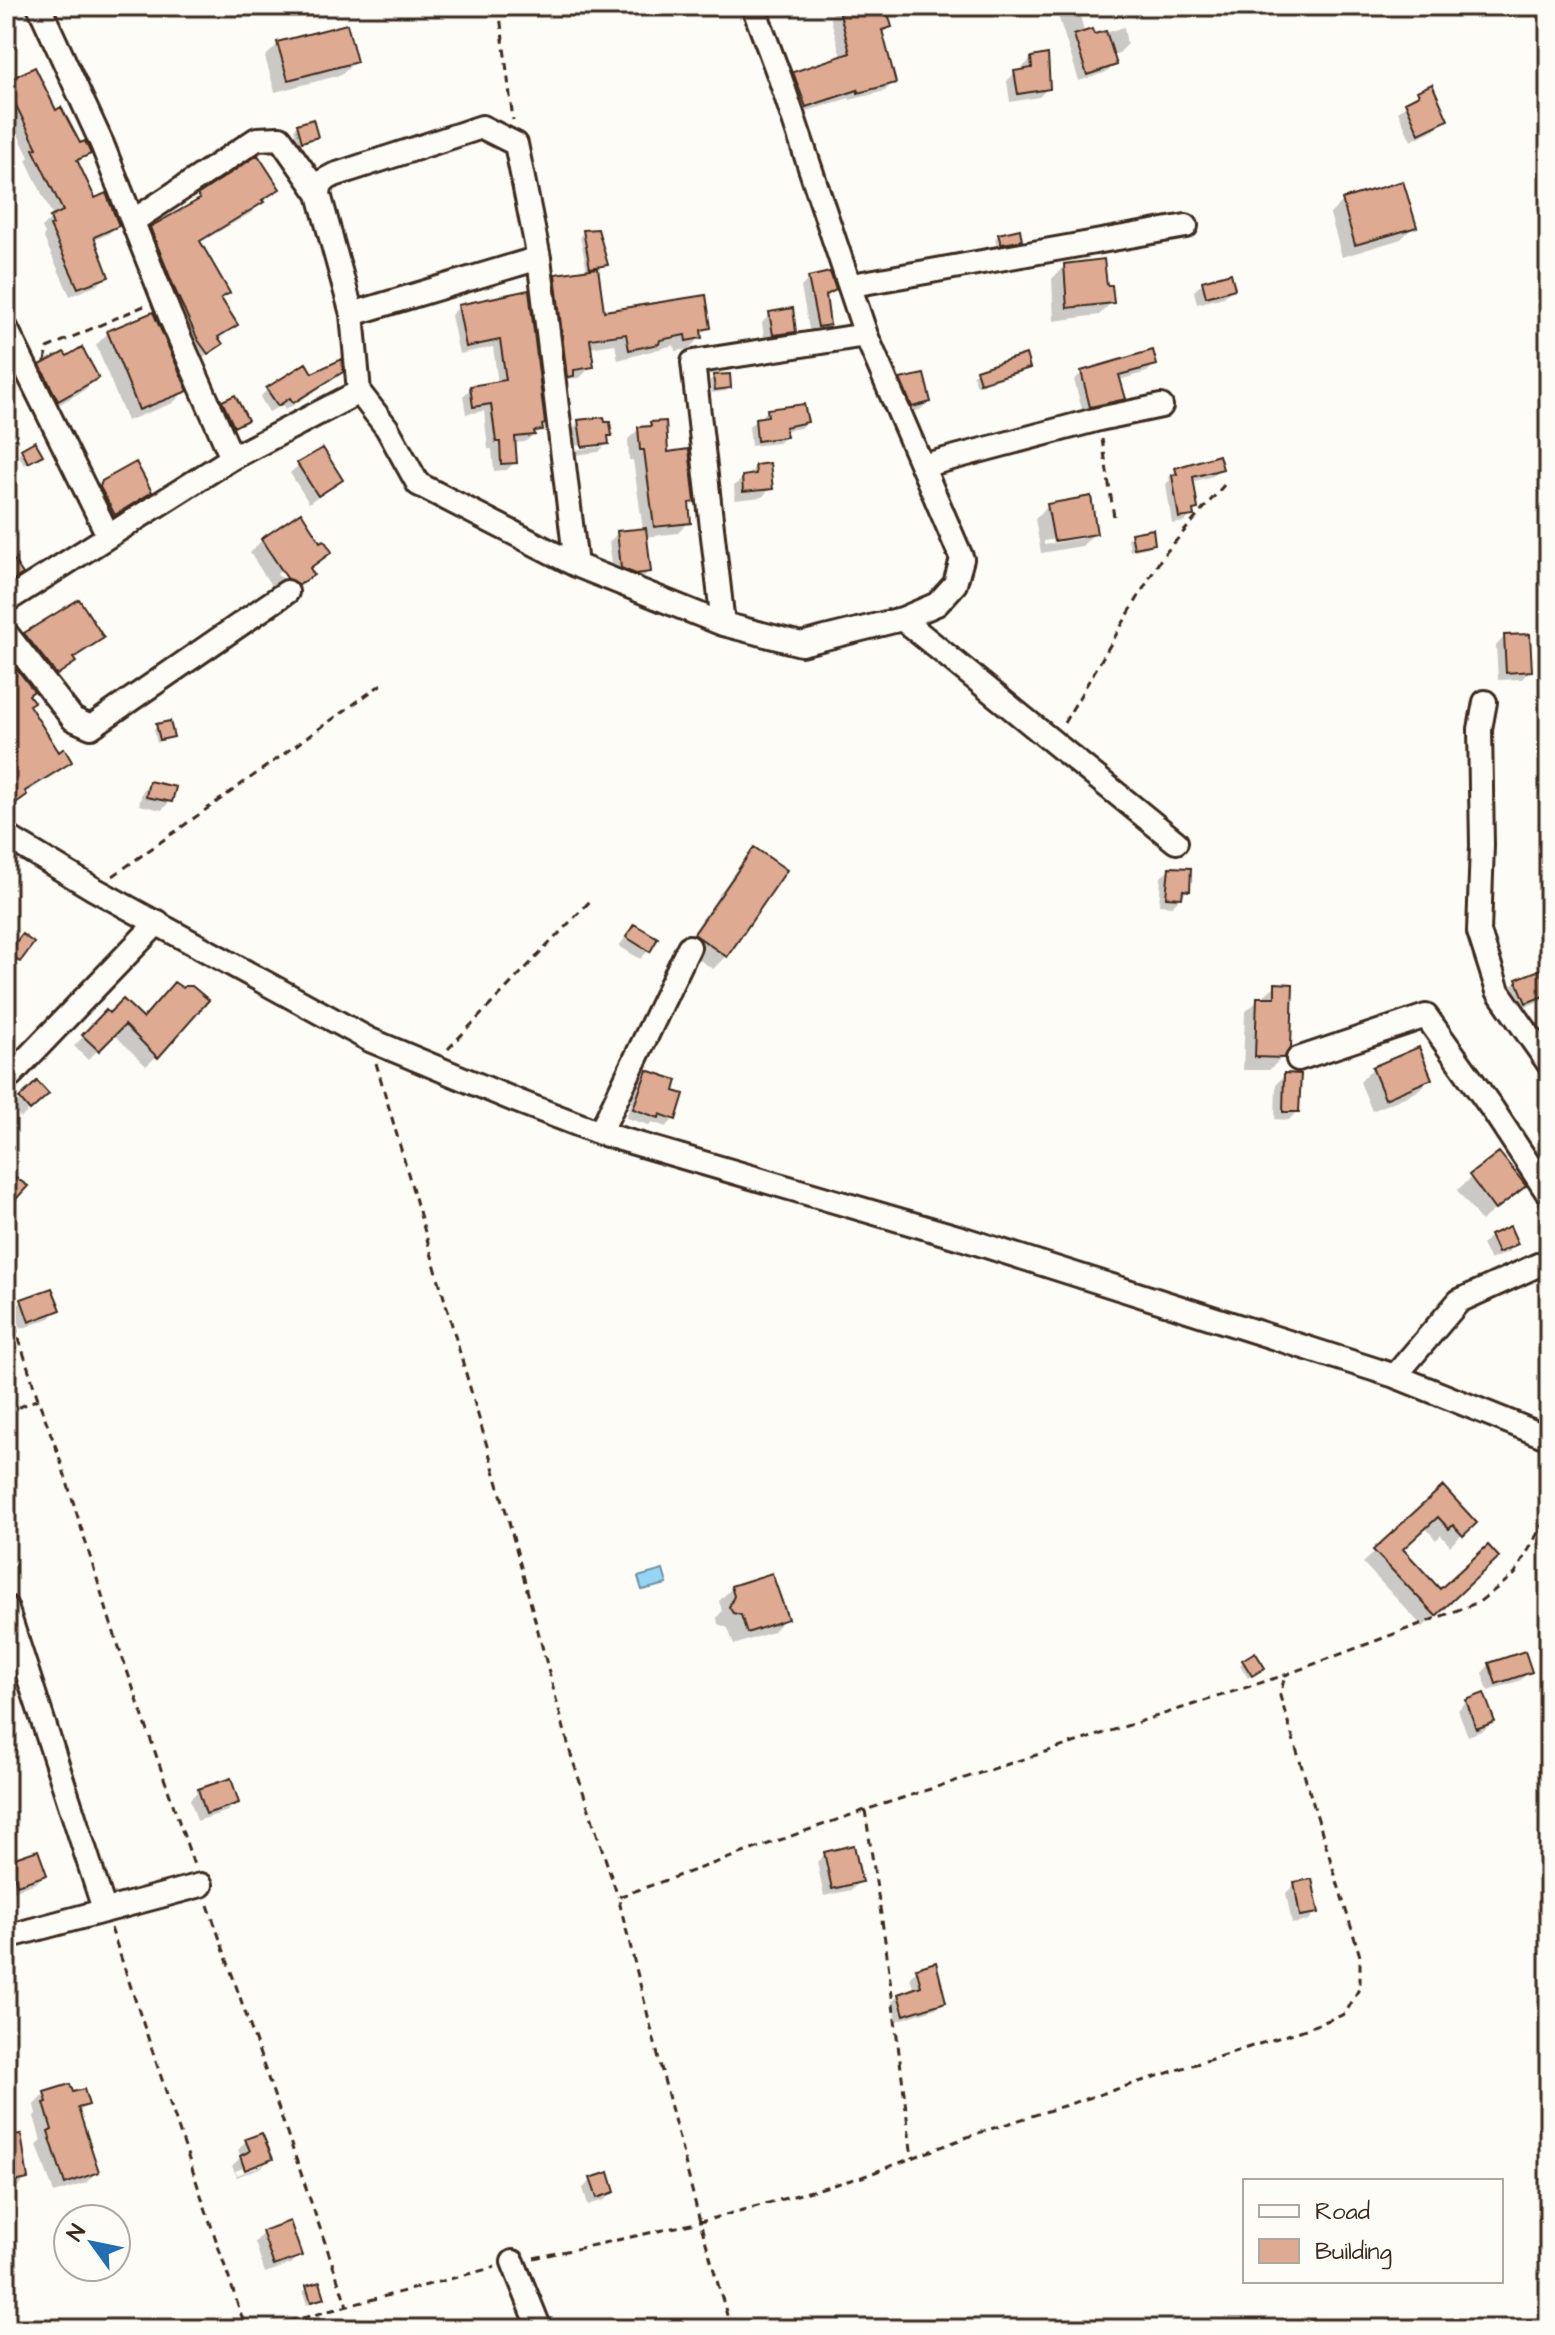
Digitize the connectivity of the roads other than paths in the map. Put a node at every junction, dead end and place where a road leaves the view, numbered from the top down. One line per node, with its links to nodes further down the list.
1 (39, 6): 4 (street)
2 (753, 6): 7 (street)
3 (319, 194): 4 (street); 6 (street); 8 (street)
4 (133, 221): 13 (street)
5 (1186, 226): 7 (street)
6 (539, 258): 8 (street); 16 (street)
7 (852, 285): 10 (street)
8 (352, 314): 11 (street)
9 (6, 328): 15 (street)
10 (866, 335): 14 (street); 20 (street)
11 (359, 392): 13 (street); 16 (street)
12 (1161, 406): 14 (street)
13 (232, 458): 15 (street)
14 (922, 466): 19 (street)
15 (108, 535): 18 (street)
16 (576, 565): 20 (street)
17 (287, 592): 21 (street)
18 (6, 601)
19 (902, 619): 20 (street); 24 (street)
20 (723, 624)
21 (6, 633)
22 (1485, 702): 28 (street)
23 (6, 836): 25 (street)
24 (1176, 842)
25 (158, 922): 29 (street); 30 (street)
26 (689, 947): 30 (street)
27 (1298, 1059): 31 (street)
28 (1549, 1064)
29 (6, 1080)
30 (600, 1133): 33 (street)
31 (1549, 1195)
32 (1549, 1260): 33 (street)
33 (1395, 1376): 34 (street)
34 (1549, 1438)
35 (6, 1607): 37 (street)
36 (201, 1885): 37 (street)
37 (104, 1909): 38 (street)
38 (6, 1937)
39 (513, 2262): 40 (street)
40 (540, 2329)

